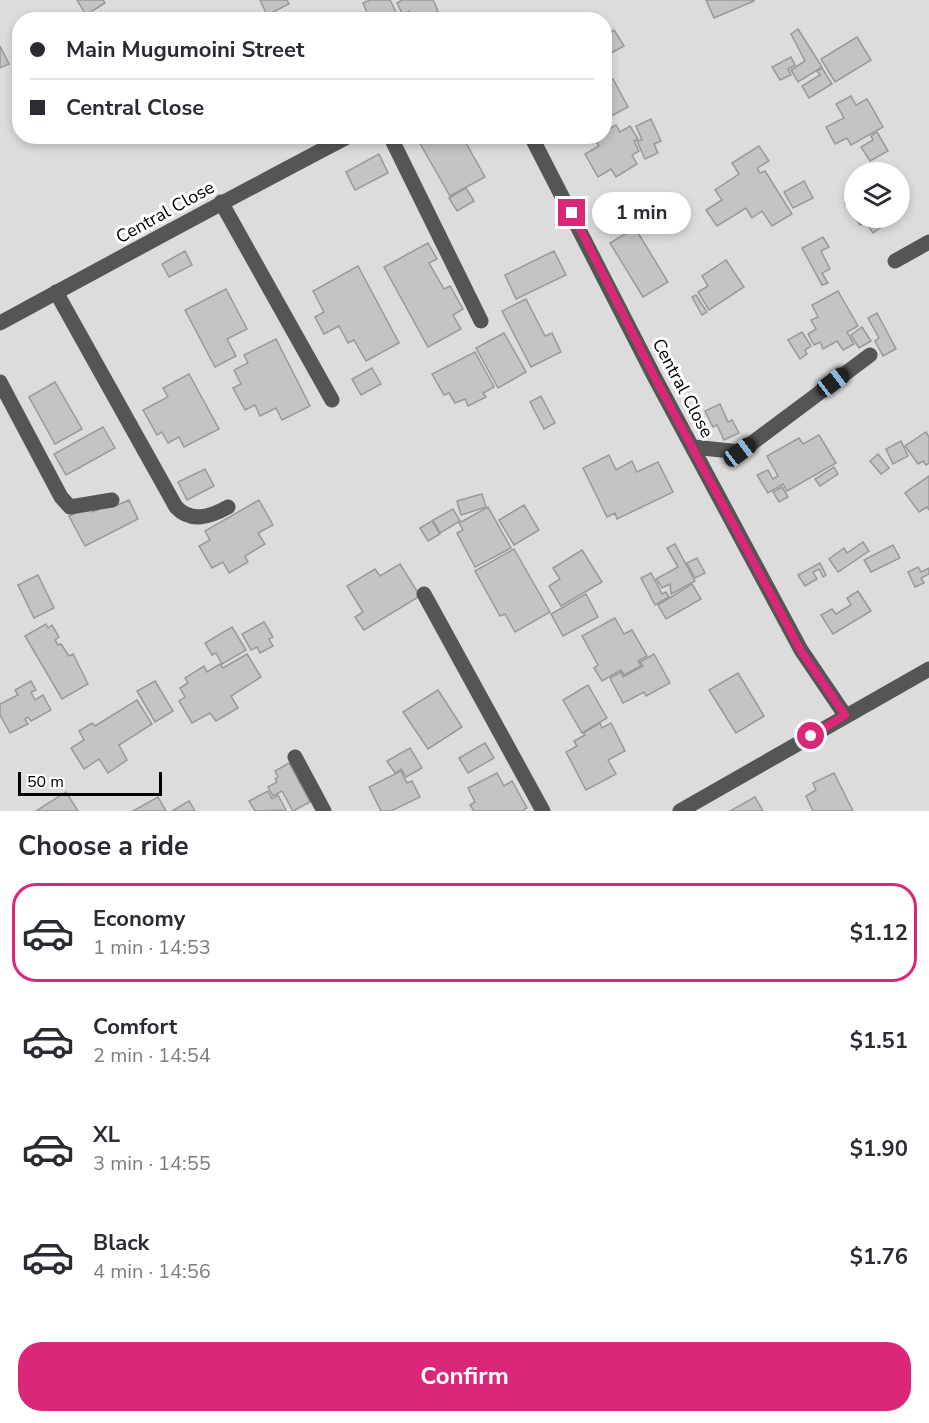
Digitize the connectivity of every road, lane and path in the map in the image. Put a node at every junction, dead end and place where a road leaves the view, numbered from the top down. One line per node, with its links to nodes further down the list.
1 (333, 144): 4 (street, Central Close)
2 (394, 144): 8 (street)
3 (535, 144): 13 (street, Central Close)
4 (221, 202): 7 (street, Central Close); 12 (street)
5 (929, 242): 6 (street)
6 (895, 261)
7 (56, 292): 9 (street, Central Close); 15 (street)
8 (481, 321)
9 (0, 323)
10 (870, 355): 13 (street)
11 (0, 382): 14 (street)
12 (332, 400)
13 (693, 447): 18 (street, Central Close)
14 (112, 500)
15 (228, 507)
16 (424, 594): 21 (street)
17 (929, 669): 18 (street)
18 (845, 715): 22 (street)
19 (295, 757): 20 (street)
20 (324, 811)
21 (543, 811)
22 (680, 811)

